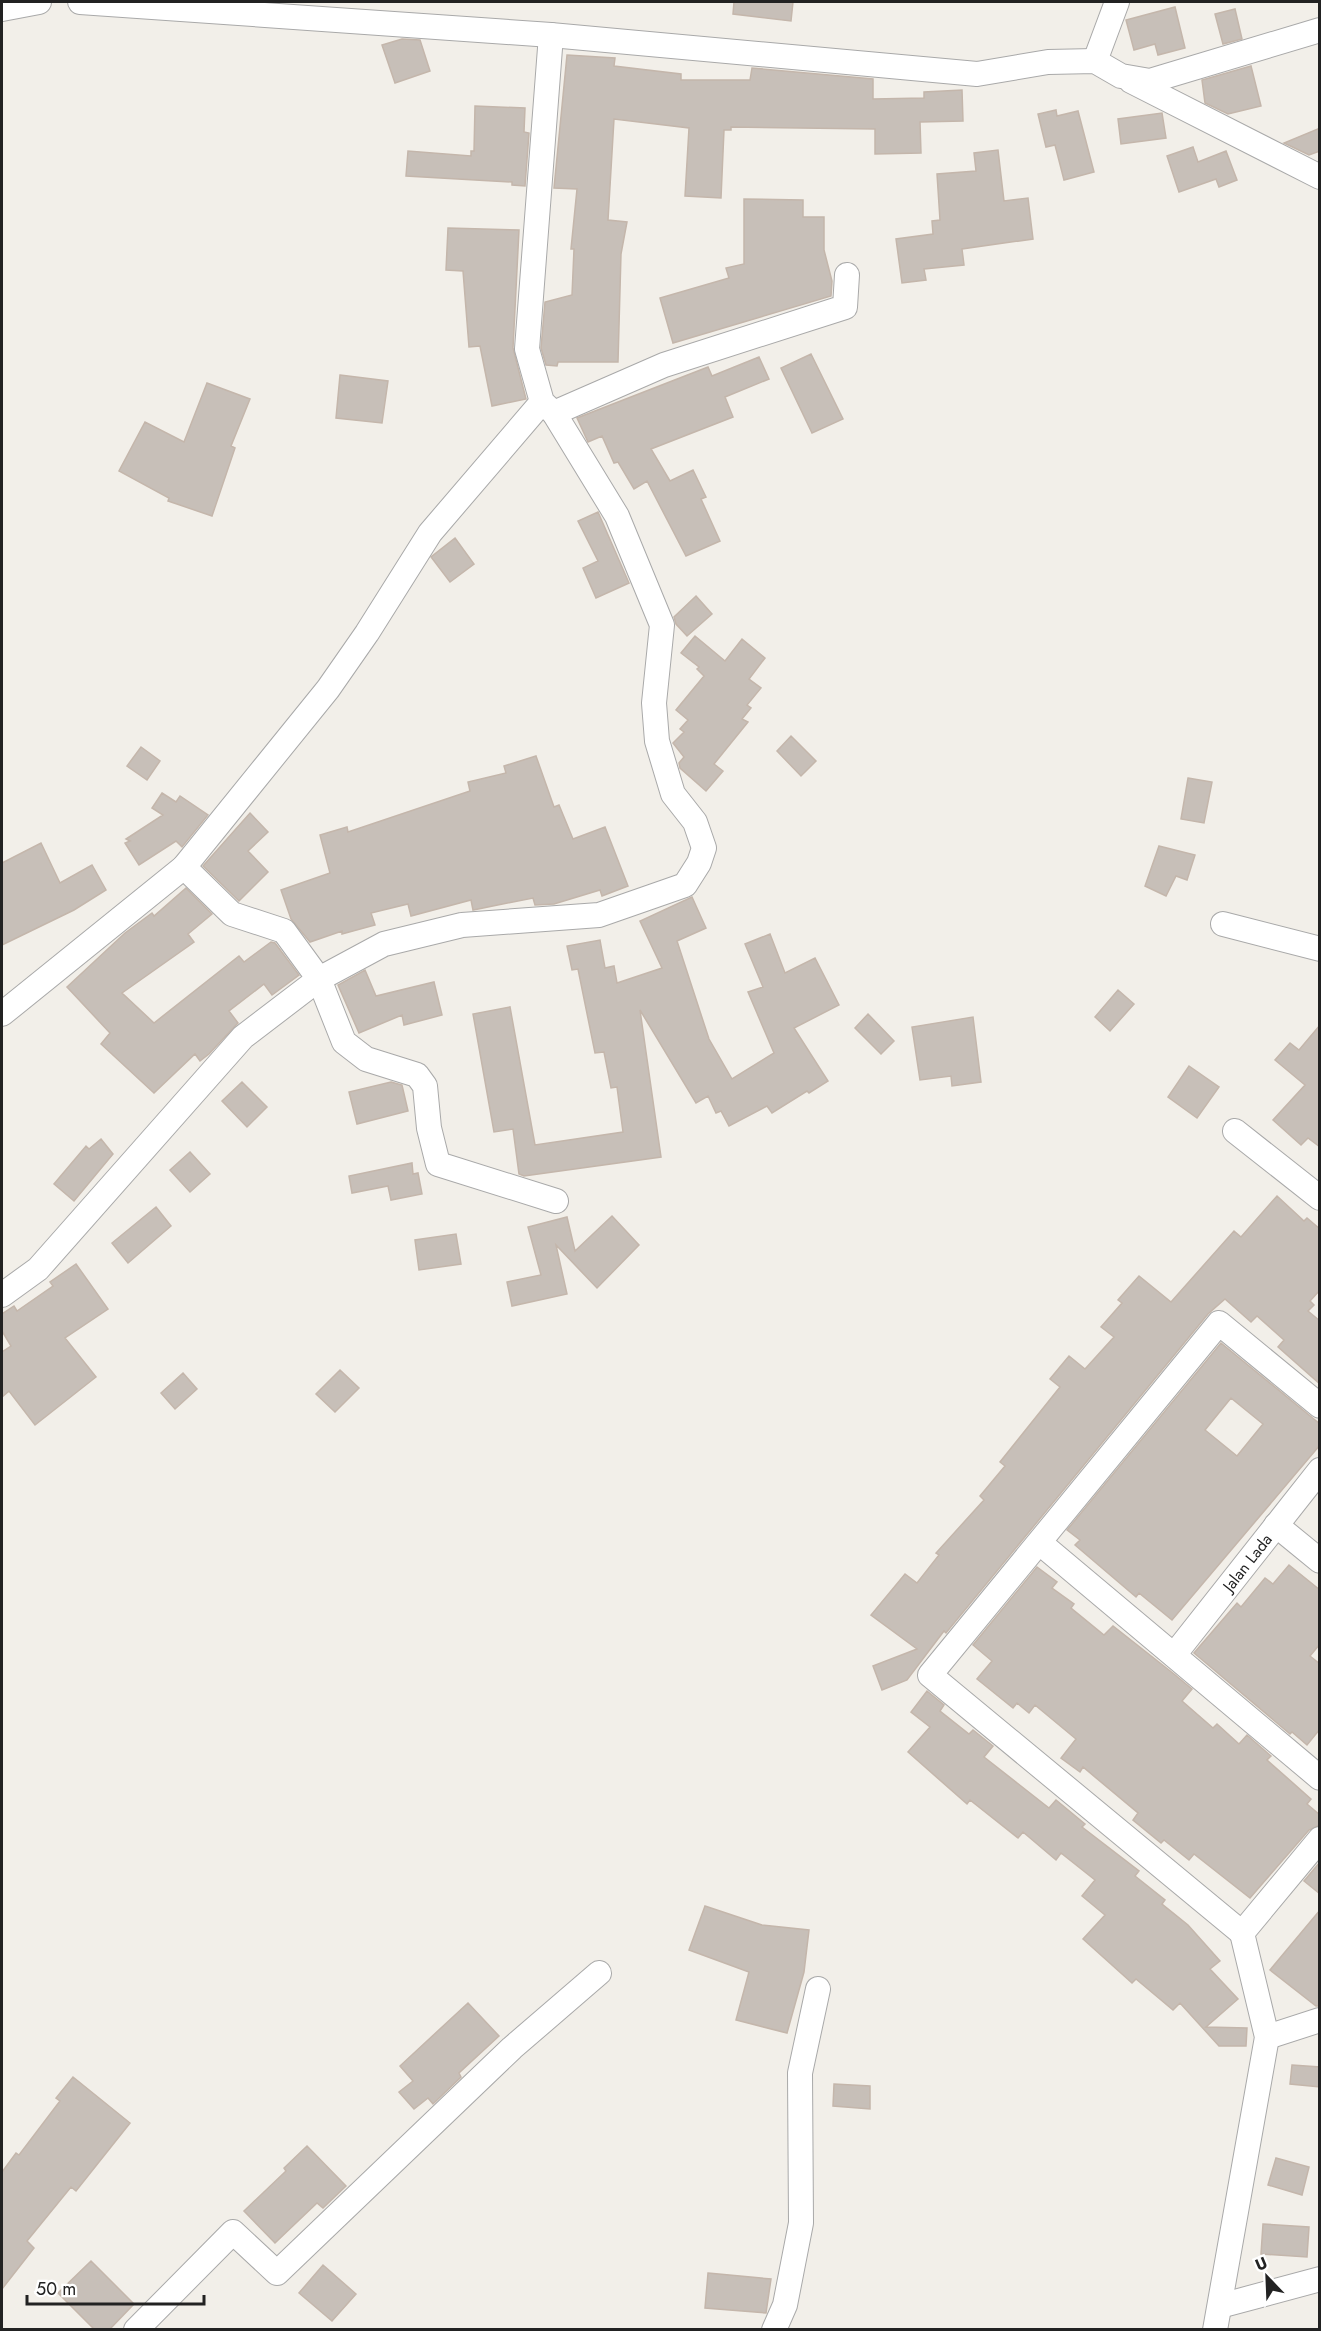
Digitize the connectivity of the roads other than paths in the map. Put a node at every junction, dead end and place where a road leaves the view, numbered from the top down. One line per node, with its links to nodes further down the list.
1 (39, 2): 4 (street)
2 (80, 2): 6 (street)
3 (1117, 2): 7 (street)
4 (2, 9)
5 (1320, 30): 8 (street)
6 (551, 35): 7 (street); 11 (street)
7 (1095, 61): 8 (street)
8 (1121, 76): 9 (street)
9 (1320, 177)
10 (847, 275): 11 (street)
11 (548, 407): 12 (street); 15 (street)
12 (184, 867): 15 (street); 16 (street)
13 (1223, 924): 14 (street)
14 (1320, 949)
15 (319, 979): 19 (street); 20 (street)
16 (2, 1014)
17 (1235, 1131): 18 (street)
18 (1320, 1198)
19 (556, 1201)
20 (2, 1295)
21 (1320, 1406): 24 (street)
22 (1320, 1470): 23 (street, Jalan Lada)
23 (1276, 1525): 25 (street); 26 (street, Jalan Lada)
24 (1040, 1543): 26 (street); 29 (street)
25 (1320, 1561)
26 (1174, 1654): 27 (street)
27 (1320, 1778)
28 (1320, 1839): 29 (street)
29 (1242, 1933): 33 (street)
30 (599, 1972): 36 (street)
31 (818, 1989): 37 (street)
32 (1320, 2020): 33 (street)
33 (1267, 2037): 35 (street)
34 (1320, 2279): 35 (street)
35 (1220, 2306): 38 (street)
36 (136, 2330)
37 (774, 2330)
38 (1215, 2330)

